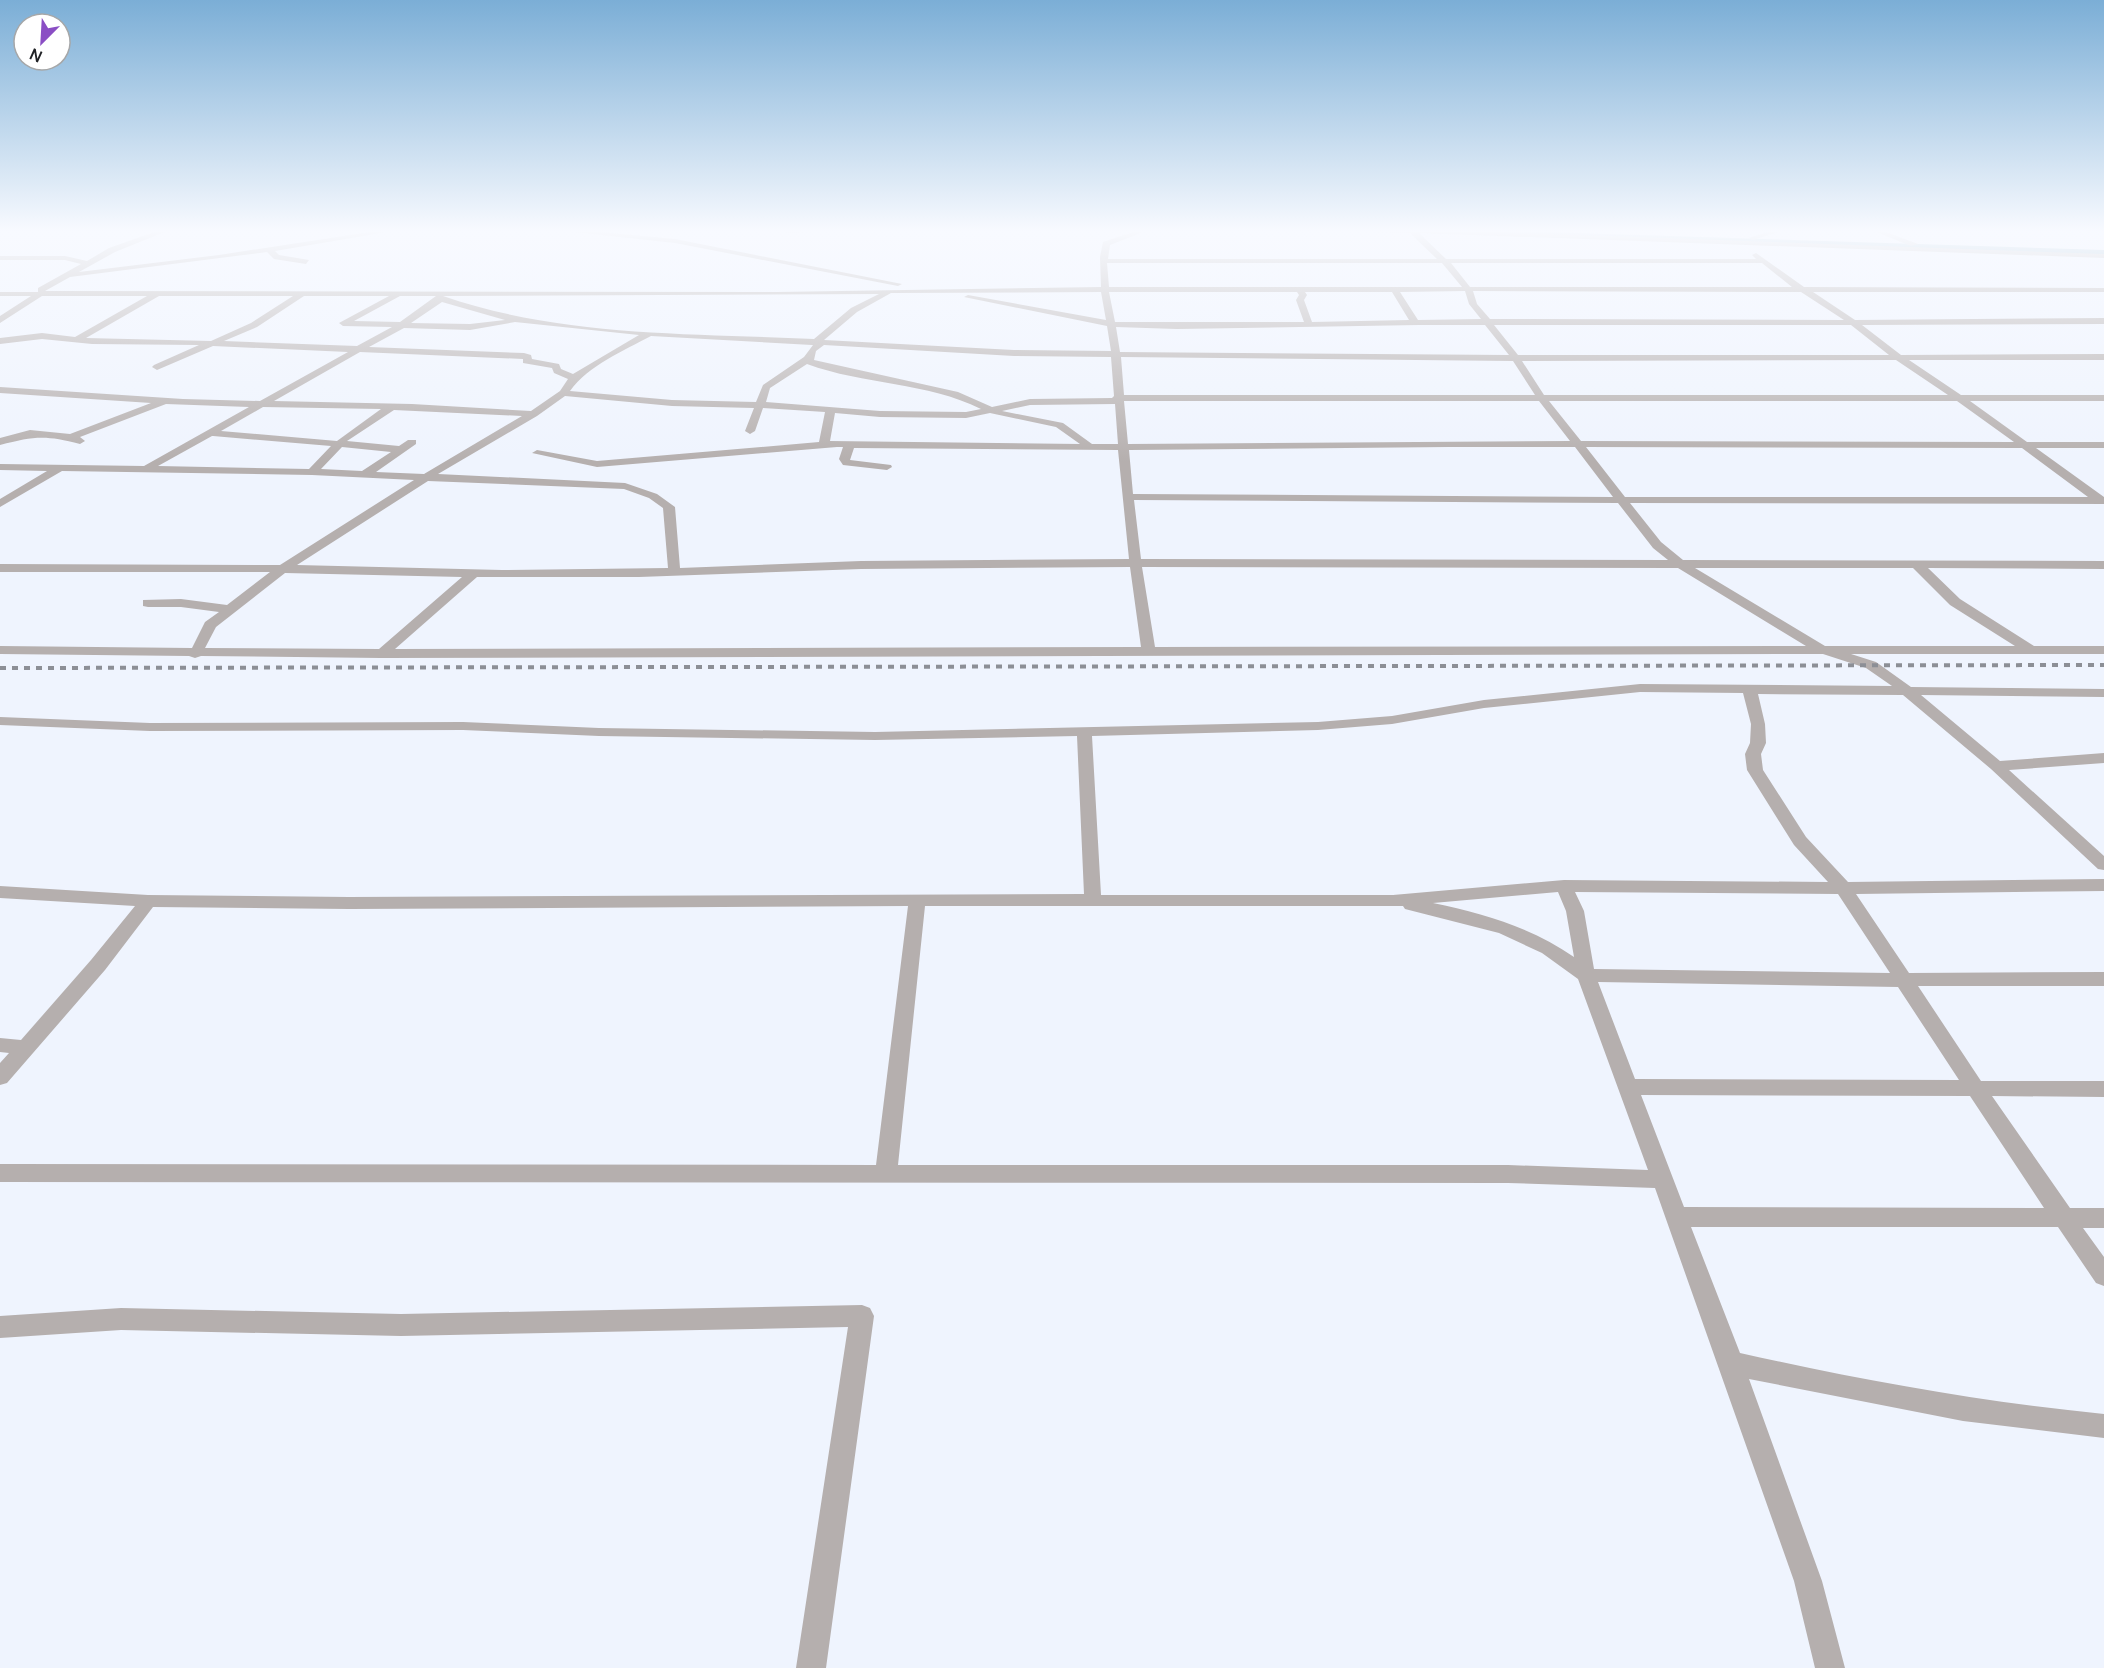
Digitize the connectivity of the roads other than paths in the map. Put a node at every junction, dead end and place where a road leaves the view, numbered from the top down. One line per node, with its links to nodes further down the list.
1 (19, 307): 14 (street)
2 (137, 307): 24 (street)
3 (282, 307): 27 (street)
4 (373, 307): 22 (street)
5 (429, 307): 22 (street)
6 (466, 307): 16 (street)
7 (860, 307): 26 (street)
8 (1020, 307): 19 (street)
9 (1108, 307): 19 (street)
10 (1301, 307): 21 (street)
11 (1404, 307): 20 (street)
12 (1475, 307): 17 (street)
13 (1830, 307): 18 (street)
14 (0, 320)
15 (2104, 321): 18 (street)
16 (516, 322): 22 (street); 23 (street)
17 (1487, 322): 18 (street); 20 (street); 32 (street)
18 (1855, 323): 30 (street)
19 (1111, 324): 21 (street); 29 (street)
20 (1416, 324): 21 (street)
21 (1309, 325)
22 (400, 326): 28 (street)
23 (650, 333): 26 (street); 35 (street)
24 (76, 340): 25 (street); 27 (street)
25 (0, 341)
26 (818, 343): 29 (street); 33 (street)
27 (214, 344): 28 (street); 34 (street)
28 (358, 350): 35 (street); 45 (street)
29 (1116, 356): 32 (street); 43 (street)
30 (1898, 357): 31 (street); 32 (street); 40 (street)
31 (2104, 357)
32 (1516, 358): 39 (street)
33 (808, 359): 46 (street); 48 (street)
34 (157, 367)
35 (574, 378): 38 (street)
36 (0, 390): 37 (street)
37 (30, 390): 42 (street); 44 (street)
38 (563, 393): 46 (street); 50 (street)
39 (1540, 396): 40 (street); 43 (street); 61 (street)
40 (1959, 397): 41 (street); 64 (street)
41 (2104, 398)
42 (167, 400): 45 (street); 53 (street)
43 (1118, 400): 48 (street); 63 (street)
44 (0, 403)
45 (264, 403): 47 (street); 52 (street)
46 (759, 406): 49 (street); 51 (street)
47 (390, 408): 50 (street); 57 (street)
48 (994, 410): 49 (street); 62 (street)
49 (830, 411): 58 (street)
50 (533, 414): 74 (street)
51 (750, 431)
52 (212, 433): 57 (street); 70 (street)
53 (71, 437): 54 (street); 55 (street)
54 (0, 442)
55 (84, 442)
56 (412, 442): 65 (street)
57 (340, 444): 65 (street); 72 (street)
58 (824, 444): 59 (street); 71 (street)
59 (850, 444): 62 (street); 69 (street)
60 (2104, 445): 64 (street)
61 (1580, 446): 63 (street); 64 (street); 76 (street)
62 (1089, 447): 63 (street)
63 (1122, 447): 75 (street)
64 (2027, 447): 77 (street)
65 (398, 449): 73 (street)
66 (537, 453): 71 (street)
67 (0, 467): 68 (street)
68 (61, 467): 70 (street); 78 (street)
69 (887, 467)
70 (148, 468): 72 (street)
71 (544, 468): 74 (street); 85 (street)
72 (312, 472): 73 (street)
73 (365, 474): 74 (street)
74 (428, 476): 84 (street)
75 (1129, 496): 76 (street); 79 (street)
76 (1622, 500): 77 (street); 80 (street)
77 (2103, 501)
78 (0, 504)
79 (1134, 563): 80 (street); 85 (street); 93 (street)
80 (1680, 564): 81 (street); 89 (street)
81 (1917, 564): 82 (street); 91 (street)
82 (2104, 565)
83 (0, 568): 84 (street)
84 (281, 570): 86 (street); 88 (street)
85 (674, 571): 86 (street)
86 (474, 573): 95 (street)
87 (148, 603): 88 (street)
88 (227, 609): 94 (street)
89 (1820, 649): 91 (street); 93 (street); 97 (street)
90 (0, 650): 94 (street)
91 (2033, 650): 92 (street)
92 (2104, 650)
93 (1149, 651): 95 (street)
94 (195, 654): 95 (street)
95 (381, 654)
96 (1749, 688): 97 (street); 100 (street); 106 (street)
97 (1906, 690): 98 (street); 102 (street)
98 (2104, 693)
99 (0, 721): 100 (street)
100 (1084, 733): 108 (street)
101 (2104, 759): 102 (street)
102 (1996, 766): 103 (street)
103 (2104, 865)
104 (2104, 885): 106 (street)
105 (1564, 886): 106 (street); 111 (street); 112 (street)
106 (1843, 888): 113 (street)
107 (0, 892): 110 (street)
108 (1093, 899): 109 (street); 111 (street)
109 (917, 900): 110 (street); 122 (street)
110 (148, 901): 116 (street)
111 (1393, 901): 112 (street)
112 (1586, 975): 113 (street); 119 (street)
113 (1904, 979): 114 (street); 118 (street)
114 (2104, 979)
115 (0, 1045): 116 (street)
116 (25, 1048): 117 (street)
117 (0, 1077)
118 (1973, 1086): 119 (street); 120 (street); 126 (street)
119 (1630, 1087): 123 (street)
120 (2104, 1089)
121 (0, 1173): 122 (street)
122 (886, 1174): 123 (street)
123 (1662, 1179): 124 (street)
124 (1675, 1217): 126 (street); 129 (street)
125 (2104, 1218): 126 (street)
126 (2064, 1219): 127 (street)
127 (2104, 1276)
128 (0, 1327): 131 (street)
129 (1731, 1363): 130 (street); 132 (street)
130 (2104, 1426)
131 (811, 1668)
132 (1830, 1668)

